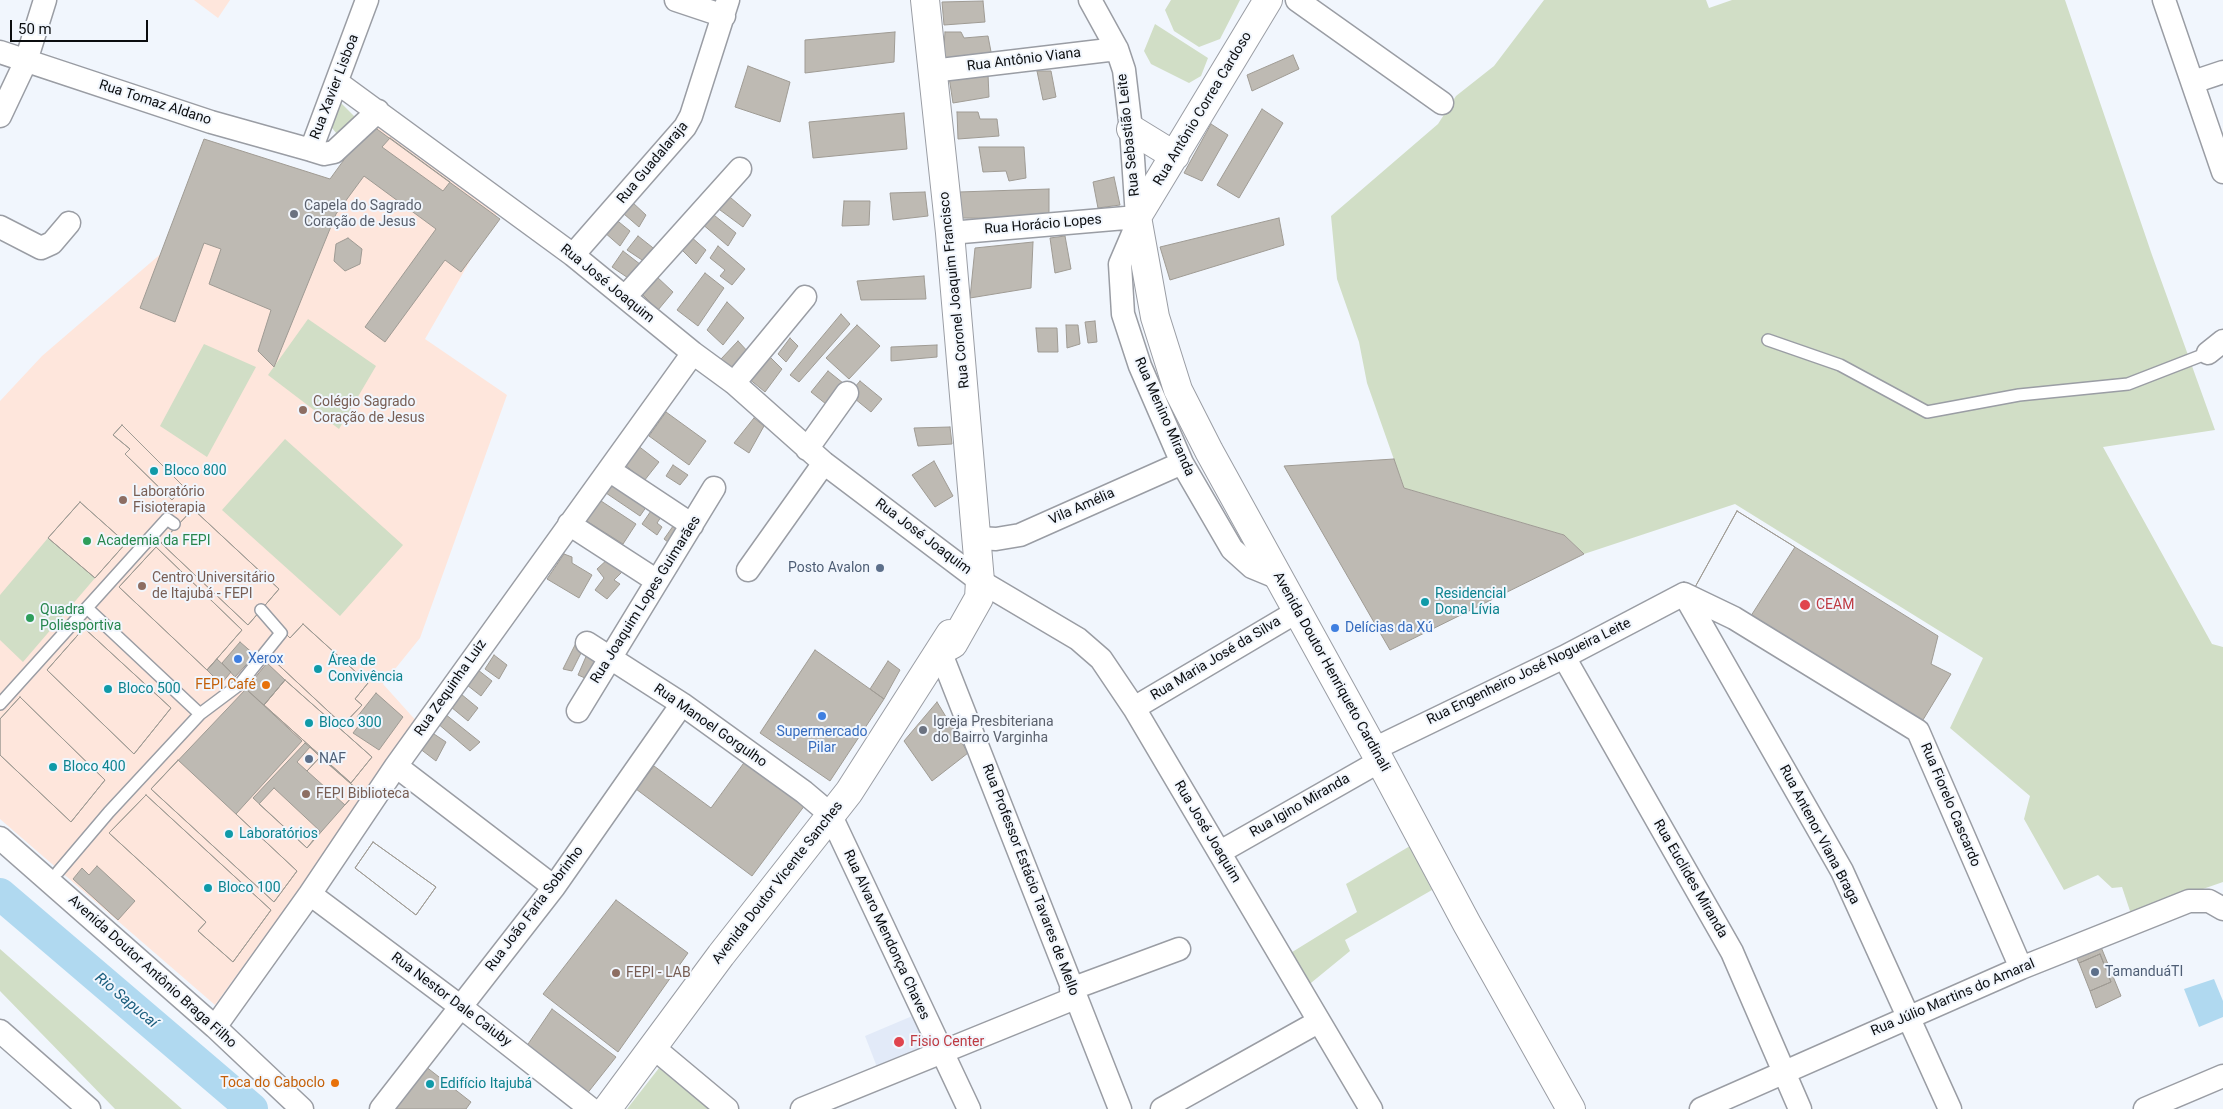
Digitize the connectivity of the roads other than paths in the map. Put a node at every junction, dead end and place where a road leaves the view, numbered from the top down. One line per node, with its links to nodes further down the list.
1 (45, 0): 12 (street)
2 (367, 0): 16 (street, Rua Xavier Lisboa)
3 (676, 0): 9 (street)
4 (925, 0): 13 (main road, Rua Coronel Joaquim Francisco)
5 (1090, 0): 10 (street, Rua Sebastião Leite)
6 (1268, 0): 22 (main road, Rua Antônio Correa Cardoso)
7 (1296, 0): 17 (street)
8 (2164, 0): 15 (street)
9 (726, 8): 29 (street, Rua Guadalaraja)
10 (1117, 50): 13 (street, Rua Antônio Viana); 20 (street, Rua Sebastião Leite)
11 (0, 52): 12 (street, Rua Tomaz Aldano)
12 (26, 61): 19 (street); 21 (street, Rua Tomaz Aldano)
13 (932, 71): 28 (main road, Rua Coronel Joaquim Francisco)
14 (2223, 72): 15 (street)
15 (2193, 82): 24 (street)
16 (338, 83): 18 (street, Rua José Joaquim); 21 (street, Rua Xavier Lisboa)
17 (1442, 104)
18 (378, 111): 21 (street, Rua Xavier Lisboa); 29 (street, Rua José Joaquim)
19 (0, 116)
20 (1131, 129): 22 (main road); 25 (street, Rua Sebastião Leite)
21 (311, 150)
22 (1176, 156): 25 (main road, Rua Antônio Correa Cardoso)
23 (740, 169): 30 (street)
24 (2223, 172)
25 (1137, 220): 28 (street, Rua Horácio Lopes); 39 (street, Rua Menino Miranda); 47 (main road, Avenida Doutor Henriqueto Cardinali)
26 (69, 223): 27 (street)
27 (0, 227)
28 (950, 233): 45 (main road, Rua Coronel Joaquim Francisco)
29 (573, 255): 30 (street, Rua José Joaquim)
30 (625, 297): 34 (street, Rua José Joaquim)
31 (805, 297): 35 (street)
32 (1768, 340): 33 (lane)
33 (2215, 347)
34 (693, 353): 35 (street, Rua José Joaquim); 40 (street, Rua Zequinha Luiz)
35 (734, 382): 37 (street, Rua José Joaquim)
36 (847, 393): 37 (street)
37 (807, 449): 38 (street, Rua José Joaquim)
38 (824, 463): 46 (street); 48 (street, Rua José Joaquim)
39 (1182, 463): 45 (street, Vila Amélia); 47 (street, Rua Menino Miranda)
40 (609, 470): 43 (street, Rua Zequinha Luiz); 44 (street)
41 (714, 488): 44 (street, Rua Joaquim Lopes Guimarães)
42 (174, 524): 51 (lane)
43 (569, 524): 49 (street); 66 (street, Rua Zequinha Luiz)
44 (692, 524): 49 (street, Rua Joaquim Lopes Guimarães)
45 (978, 538): 48 (main road, Rua Coronel Joaquim Francisco)
46 (748, 570)
47 (1281, 579): 53 (main road, Avenida Doutor Henriqueto Cardinali)
48 (980, 581): 57 (main road, Avenida Doutor Vicente Sanches); 62 (street, Rua José Joaquim)
49 (657, 582): 59 (street, Rua Joaquim Lopes Guimarães)
50 (1684, 594): 54 (street, Rua Fiorelo Cascardo); 56 (street, Rua Antenor Viana Braga); 58 (street, Rua Engenheiro José Nogueira Leite)
51 (87, 608): 60 (lane); 64 (lane)
52 (261, 610): 64 (lane)
53 (1298, 611): 62 (street, Rua Maria José da Silva); 65 (main road, Avenida Doutor Henriqueto Cardinali)
54 (1734, 618): 56 (street); 75 (street, Rua Fiorelo Cascardo)
55 (587, 643): 59 (street, Rua Manoel Gorgulho)
56 (1714, 649): 78 (street, Rua Antenor Viana Braga)
57 (940, 651): 67 (main road, Avenida Doutor Vicente Sanches); 76 (street, Rua Professor Estácio Tavares de Mello)
58 (1564, 657): 65 (street, Rua Engenheiro José Nogueira Leite); 84 (street, Rua Euclides Miranda)
59 (610, 658): 61 (street, Rua Manoel Gorgulho); 63 (street, Rua Joaquim Lopes Guimarães)
60 (0, 704)
61 (682, 704): 67 (street, Rua Manoel Gorgulho); 71 (street, Rua João Faria Sobrinho)
62 (1134, 708): 69 (street, Rua José Joaquim)
63 (578, 711)
64 (200, 714): 70 (lane)
65 (1377, 755): 69 (street, Rua Igino Miranda); 97 (main road, Avenida Doutor Henriqueto Cardinali)
66 (396, 766): 71 (street); 72 (street, Rua Zequinha Luiz)
67 (830, 814): 82 (main road, Avenida Doutor Vicente Sanches); 83 (street, Rua Alvaro Mendonça Chaves)
68 (0, 838): 80 (street, Avenida Doutor Antônio Braga Filho)
69 (1220, 852): 79 (street, Rua José Joaquim)
70 (58, 872)
71 (554, 887): 77 (street, Rua João Faria Sobrinho)
72 (310, 894): 77 (street, Rua Nestor Dale Caiuby); 80 (street, Rua Zequinha Luiz)
73 (2216, 905): 75 (street, Rua Júlio Martins do Amaral)
74 (1178, 949): 76 (street)
75 (2021, 968): 78 (street, Rua Júlio Martins do Amaral)
76 (1073, 993): 83 (street); 94 (street, Rua Professor Estácio Tavares de Mello)
77 (461, 1007): 88 (street, Rua João Faria Sobrinho); 89 (street, Rua Nestor Dale Caiuby)
78 (1907, 1017): 84 (street, Rua Júlio Martins do Amaral); 100 (street, Rua Antenor Viana Braga)
79 (1318, 1022): 95 (street); 96 (street, Rua José Joaquim)
80 (215, 1027): 87 (street, Avenida Doutor Antônio Braga Filho)
81 (0, 1031): 86 (street)
82 (654, 1048): 90 (main road, Avenida Doutor Vicente Sanches); 91 (street)
83 (940, 1051): 92 (street); 93 (street, Rua Alvaro Mendonça Chaves)
84 (1784, 1072): 98 (street, Rua Júlio Martins do Amaral); 99 (street, Rua Euclides Miranda)
85 (2223, 1076): 101 (street)
86 (89, 1109)
87 (302, 1109)
88 (381, 1109)
89 (591, 1109)
90 (607, 1109)
91 (727, 1109)
92 (802, 1109)
93 (969, 1109)
94 (1120, 1109)
95 (1162, 1109)
96 (1371, 1109)
97 (1571, 1109)
98 (1701, 1109)
99 (1800, 1109)
100 (1950, 1109)
101 (2146, 1109)

